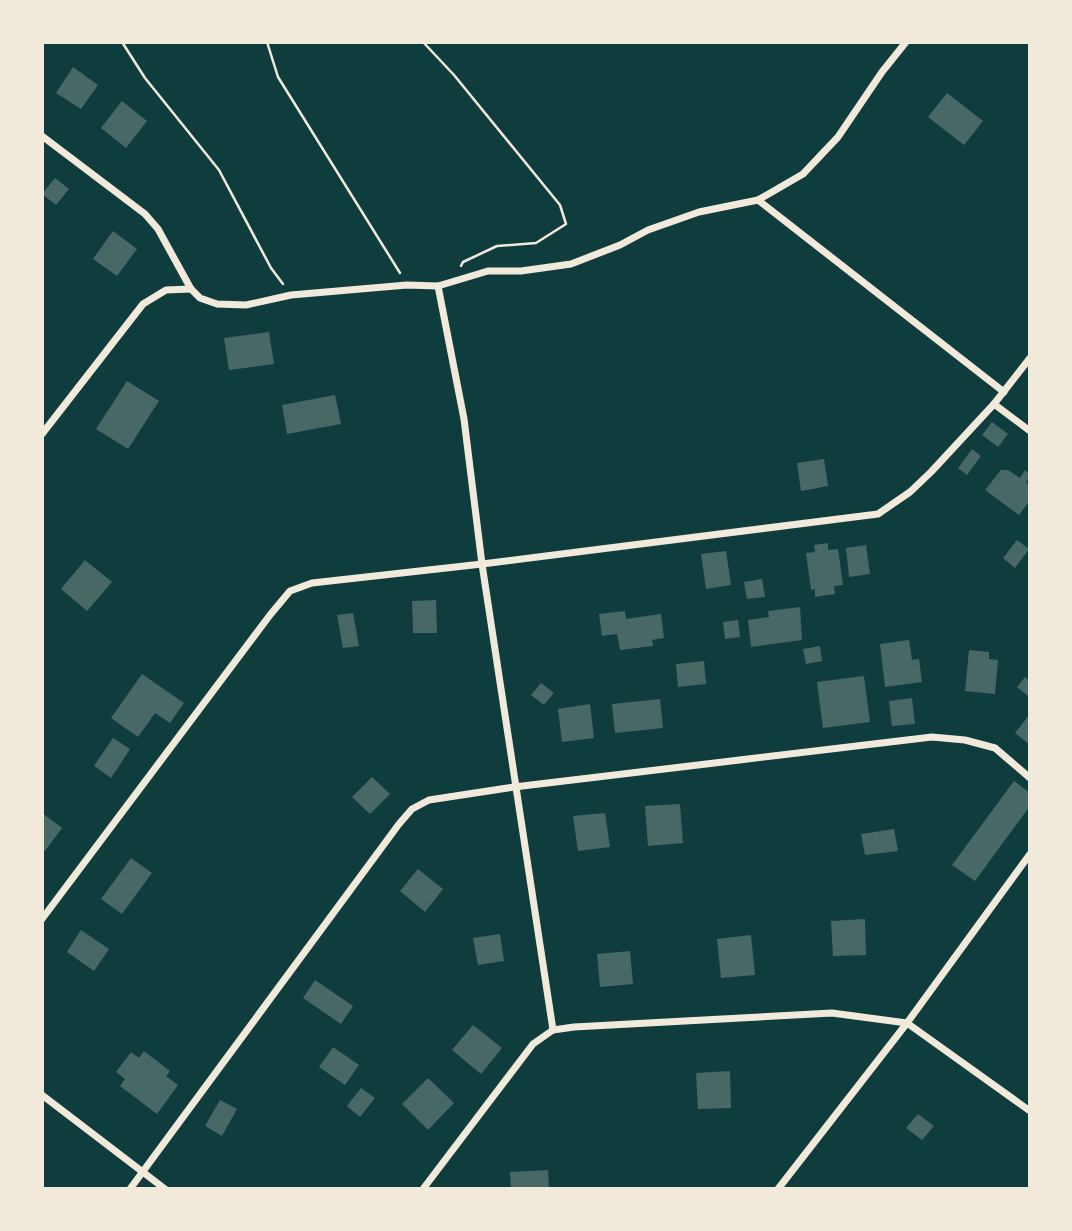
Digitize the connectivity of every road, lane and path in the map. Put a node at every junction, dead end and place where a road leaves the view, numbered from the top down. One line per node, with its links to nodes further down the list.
1 (122, 42): 11 (path)
2 (267, 42): 8 (path)
3 (423, 42): 7 (path)
4 (906, 42): 6 (street)
5 (42, 136): 10 (street)
6 (758, 200): 7 (street); 13 (street)
7 (453, 282): 9 (street)
8 (407, 285): 9 (street); 11 (street)
9 (438, 286): 17 (street)
10 (191, 289): 11 (street); 16 (street)
11 (291, 295)
12 (1030, 358): 13 (street)
13 (1004, 392): 14 (street)
14 (994, 404): 15 (street); 17 (street)
15 (1030, 431)
16 (42, 435)
17 (482, 564): 19 (street); 21 (street)
18 (1030, 778): 19 (street)
19 (514, 787): 23 (street); 26 (street)
20 (1030, 854): 22 (street)
21 (42, 919)
22 (907, 1023): 23 (street); 25 (street); 30 (street)
23 (553, 1030): 29 (street)
24 (42, 1095): 26 (street)
25 (1030, 1111)
26 (141, 1172): 27 (street); 28 (street)
27 (130, 1189)
28 (165, 1189)
29 (423, 1189)
30 (778, 1189)

